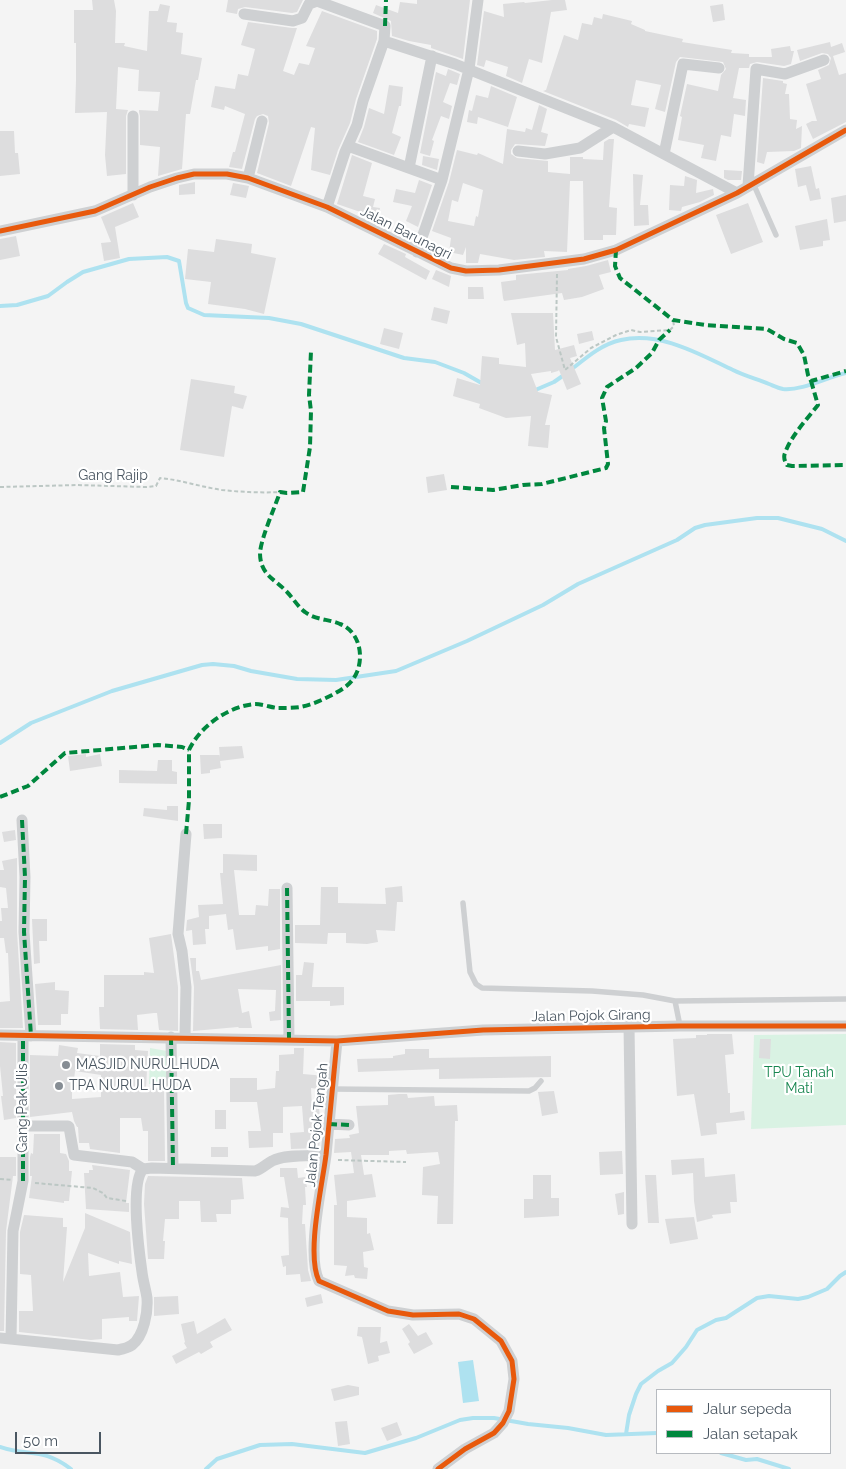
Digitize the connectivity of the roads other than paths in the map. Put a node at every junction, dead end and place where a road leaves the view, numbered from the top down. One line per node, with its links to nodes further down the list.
1 (478, 0): 7 (street)
2 (244, 14): 3 (street)
3 (384, 42): 4 (street); 12 (street)
4 (432, 56): 7 (street); 15 (street)
5 (824, 60): 18 (street)
6 (719, 68): 14 (street)
7 (469, 69): 10 (street); 17 (street)
8 (133, 116): 20 (street)
9 (262, 120): 16 (street)
10 (613, 127): 13 (street); 14 (street)
11 (846, 130): 18 (street, Jalan Barunagri)
12 (348, 146): 15 (street); 21 (street)
13 (518, 151)
14 (664, 154): 19 (street)
15 (409, 168): 17 (street)
16 (248, 178): 20 (street, Jalan Barunagri); 21 (street, Jalan Barunagri)
17 (442, 180): 24 (street)
18 (750, 185): 19 (street, Jalan Barunagri); 23 (lane)
19 (737, 192): 24 (street, Jalan Barunagri)
20 (133, 195): 22 (street, Jalan Barunagri)
21 (328, 207): 24 (street, Jalan Barunagri)
22 (0, 231)
23 (776, 235)
24 (417, 252)
25 (22, 820): 35 (street, Gang Pak Ulis)
26 (186, 834): 37 (street)
27 (287, 888): 38 (street)
28 (464, 903): 30 (lane)
29 (846, 999): 30 (lane)
30 (675, 1001): 32 (lane)
31 (629, 1026): 32 (street, Jalan Pojok Girang); 39 (street, Jalan Pojok Girang); 48 (street)
32 (680, 1026): 33 (street, Jalan Pojok Girang)
33 (846, 1026)
34 (0, 1035): 35 (street)
35 (27, 1036): 36 (street); 44 (street, Gang Pak Ulis)
36 (171, 1037): 37 (street); 46 (street)
37 (185, 1037): 38 (street)
38 (290, 1039): 39 (street)
39 (337, 1041): 41 (street, Jalan Pojok Tengah)
40 (541, 1081): 41 (lane)
41 (332, 1089): 42 (street, Jalan Pojok Tengah)
42 (329, 1124): 43 (street); 45 (street, Jalan Pojok Tengah)
43 (349, 1125)
44 (23, 1126): 47 (street); 49 (street, Gang Pak Ulis)
45 (326, 1158): 46 (street); 50 (street, Jalan Pojok Tengah)
46 (173, 1168): 47 (street)
47 (143, 1169): 49 (street)
48 (632, 1224)
49 (6, 1339)
50 (438, 1469)

